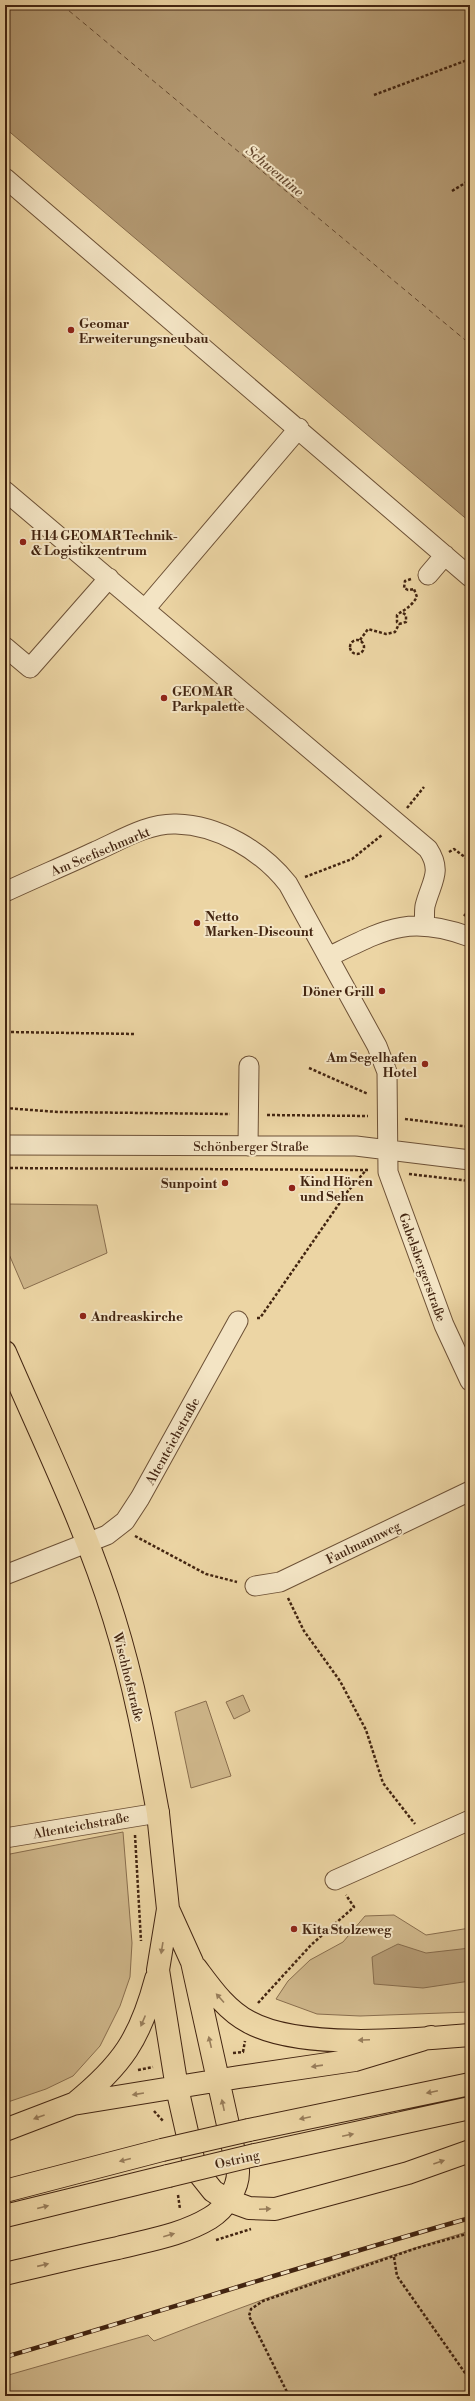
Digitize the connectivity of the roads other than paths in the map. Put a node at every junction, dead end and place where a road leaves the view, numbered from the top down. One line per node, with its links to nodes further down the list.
1 (5, 178): 2 (street)
2 (299, 428): 4 (street); 8 (street)
3 (5, 491): 6 (street)
4 (445, 555): 5 (street); 7 (street)
5 (470, 577)
6 (109, 578): 8 (street); 9 (street)
7 (419, 580)
8 (145, 609): 11 (street)
9 (5, 647)
10 (5, 892): 13 (street, Am Seefischmarkt)
11 (424, 925): 12 (street); 13 (street)
12 (470, 937)
13 (328, 957): 19 (street, Am Seefischmarkt)
14 (249, 1066): 18 (street)
15 (5, 1137): 16 (street, Schönberger Straße)
16 (30, 1144): 17 (street, Schönberger Straße); 18 (street, Schönberger Straße); 20 (street, Schönberger Straße)
17 (5, 1145)
18 (248, 1146): 19 (street, Schönberger Straße)
19 (387, 1149): 21 (street, Schönberger Straße); 24 (street, Gabelsbergerstraße)
20 (5, 1157)
21 (470, 1160)
22 (238, 1321): 26 (street, Altenteichstraße)
23 (5, 1352): 26 (main road, Wischhofstraße)
24 (470, 1381)
25 (470, 1491): 28 (street, Faulmannweg)
26 (88, 1543): 27 (street); 29 (main road, Wischhofstraße)
27 (5, 1575)
28 (254, 1586)
29 (158, 1813): 31 (street, Altenteichstraße); 33 (main road, Wischhofstraße)
30 (470, 1820): 32 (street)
31 (5, 1838)
32 (335, 1880)
33 (168, 1909): 34 (main road); 35 (main road, one-way to 35)
34 (192, 1962): 37 (main road, one-way to 34); 38 (main road, one-way to 34)
35 (158, 1970): 40 (main road); 41 (main road, one-way to 41)
36 (470, 2035): 37 (main road)
37 (431, 2037): 38 (main road, one-way to 38)
38 (218, 2080): 40 (main road); 46 (main road, one-way to 38)
39 (470, 2084): 45 (main road, Ostring, one-way to 45, bridge)
40 (177, 2088): 41 (main road, one-way to 41); 46 (main road)
41 (73, 2104): 43 (main road, one-way to 43)
42 (470, 2108): 47 (main road, Ostring, one-way to 42, bridge)
43 (5, 2130)
44 (470, 2151): 46 (main road, one-way to 44)
45 (5, 2191)
46 (227, 2200): 48 (main road, one-way to 46)
47 (5, 2216)
48 (5, 2274)

